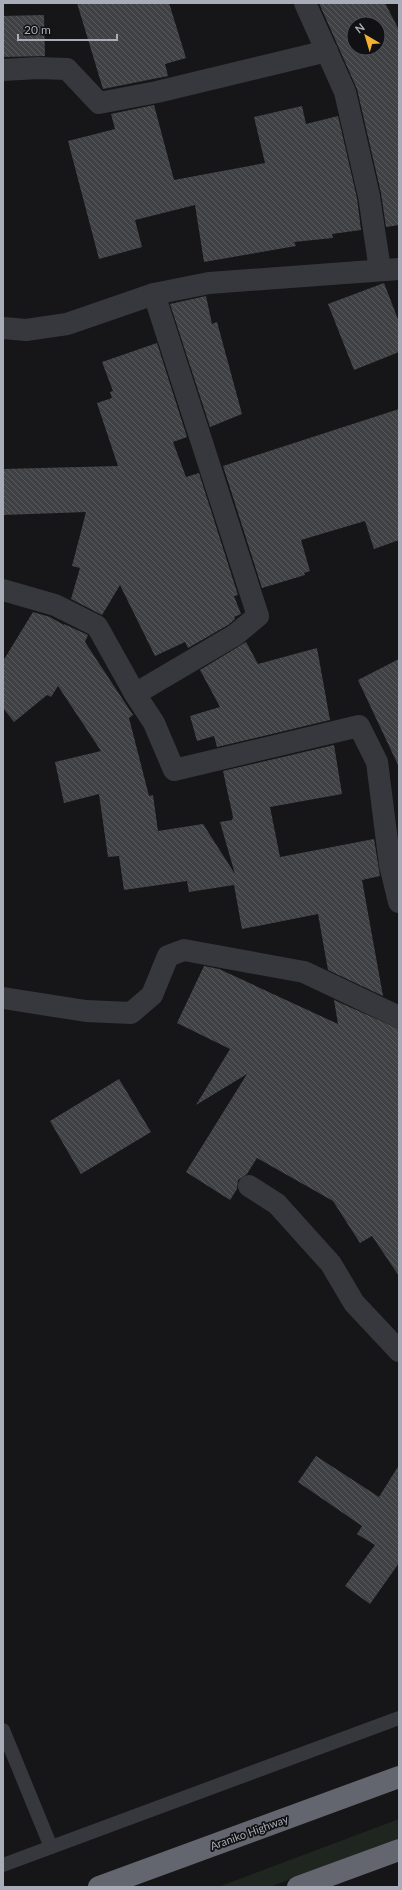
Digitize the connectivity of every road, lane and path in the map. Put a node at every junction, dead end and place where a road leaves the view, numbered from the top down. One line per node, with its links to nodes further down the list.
1 (304, 3): 2 (street)
2 (327, 51): 3 (street); 4 (street)
3 (3, 70)
4 (390, 270): 5 (street)
5 (154, 294): 6 (street); 8 (street)
6 (3, 328)
7 (3, 590): 8 (street)
8 (135, 694): 9 (street)
9 (399, 902)
10 (3, 998): 11 (street)
11 (399, 1017)
12 (249, 1186): 13 (street)
13 (399, 1351)
14 (399, 1718): 17 (lane)
15 (3, 1730): 17 (lane)
16 (399, 1777): 20 (highway, Araniko Highway)
17 (51, 1847): 19 (lane)
18 (399, 1850): 21 (highway)
19 (3, 1865)
20 (99, 1887)
21 (298, 1887)

